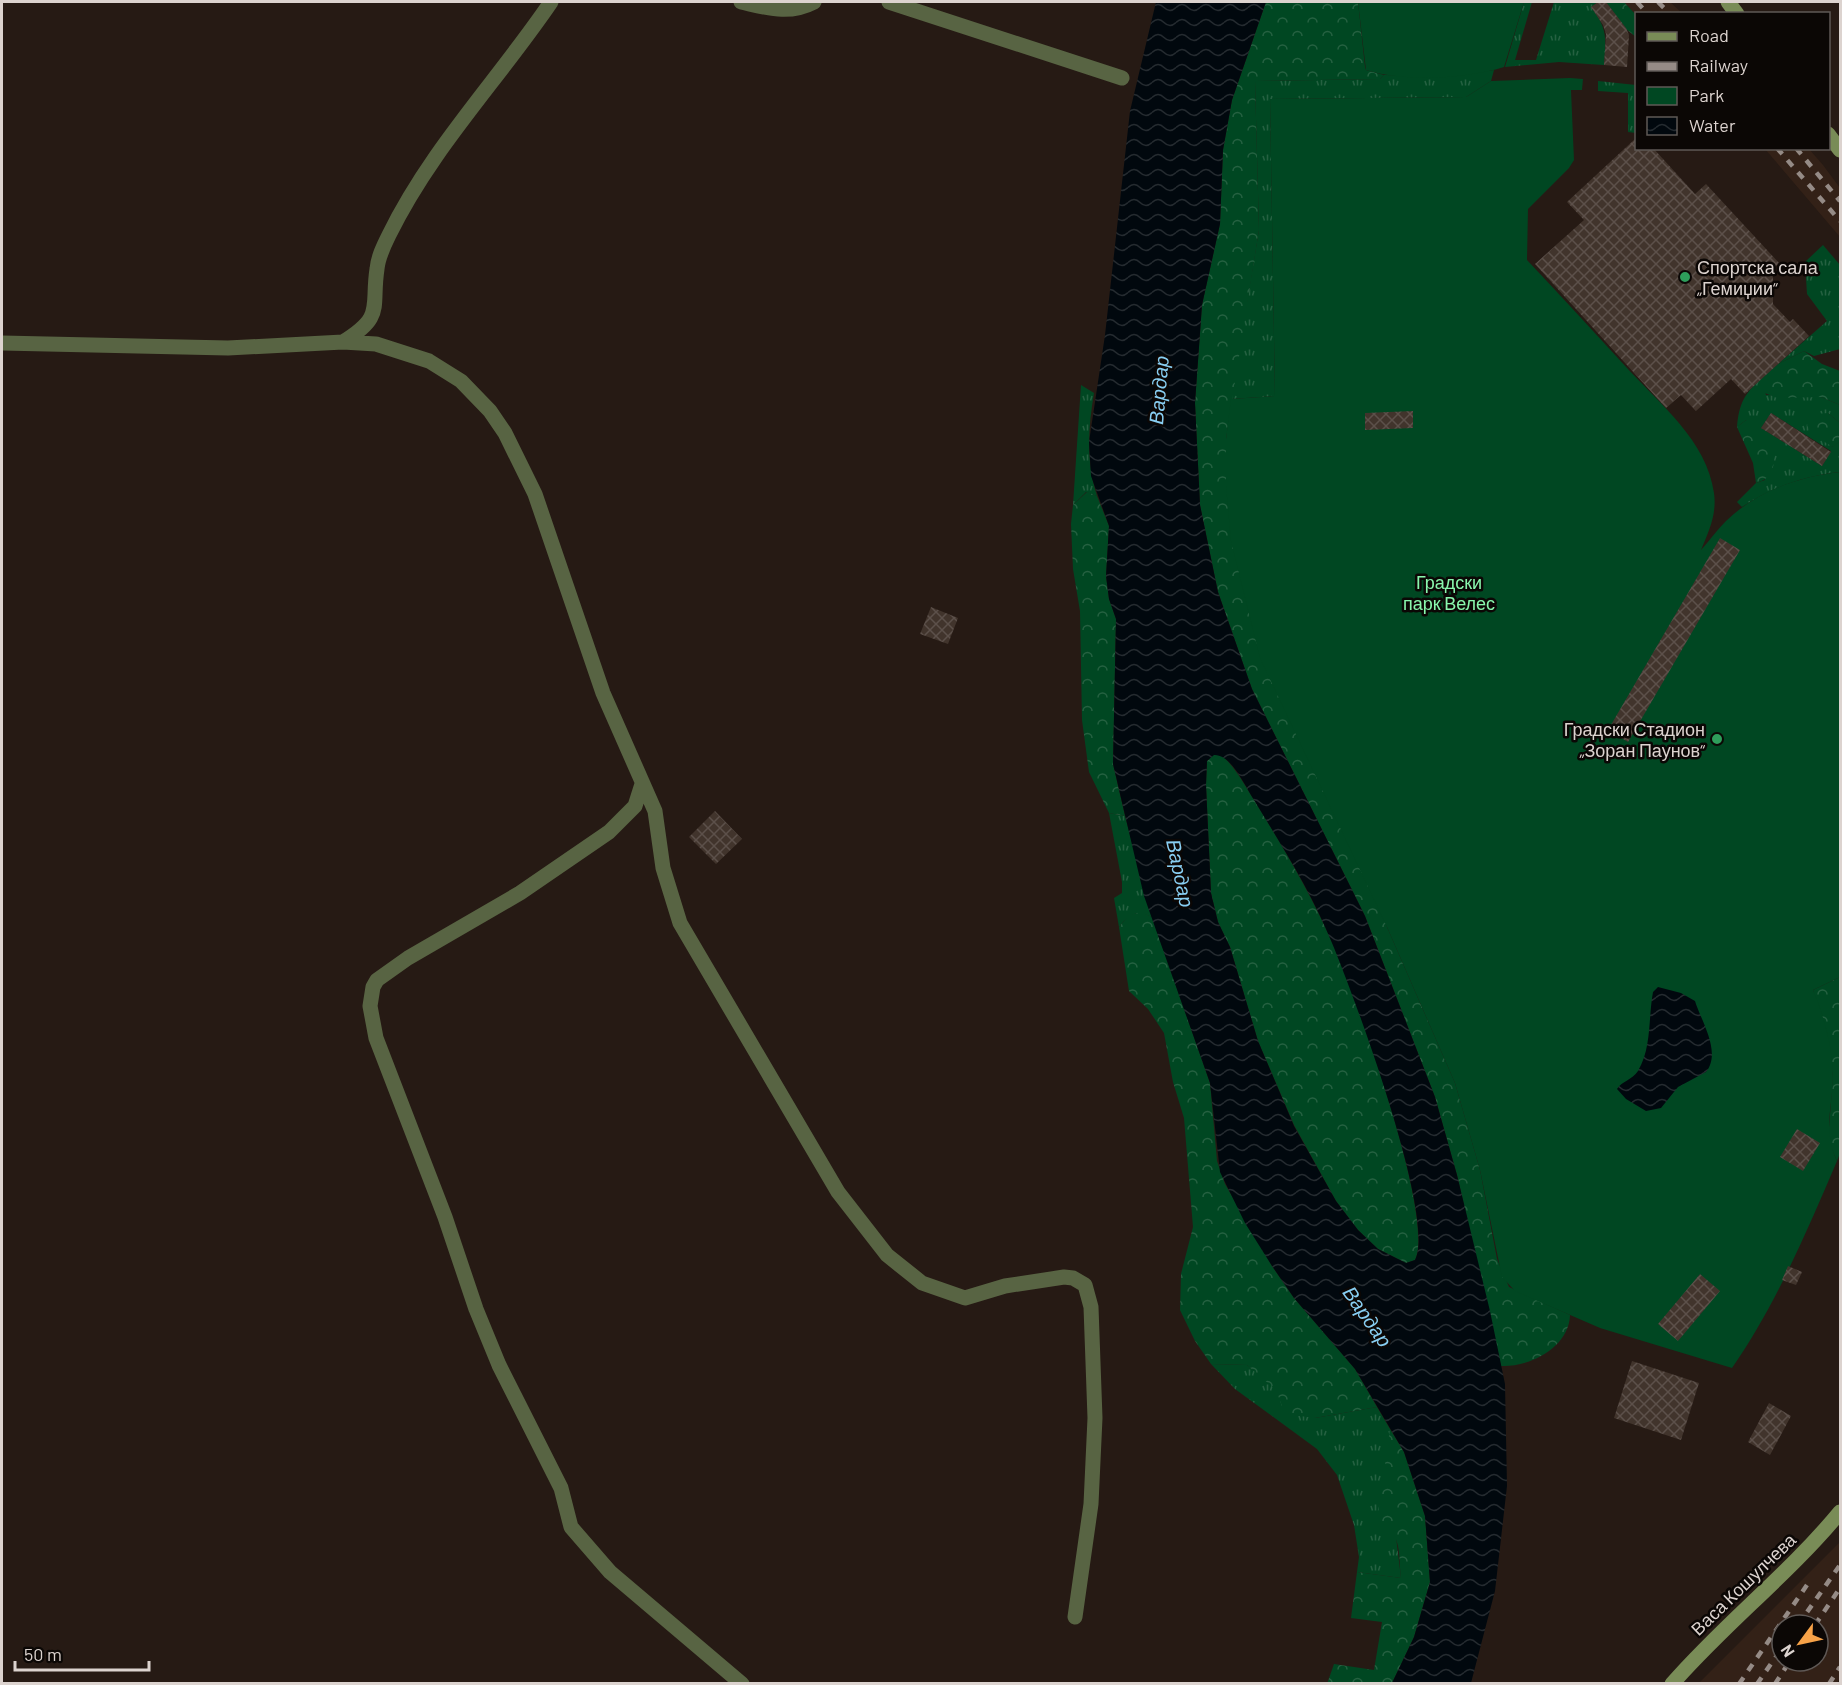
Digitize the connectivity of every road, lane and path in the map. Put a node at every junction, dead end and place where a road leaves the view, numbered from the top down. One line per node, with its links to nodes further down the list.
1 (551, 2): 8 (street)
2 (741, 2): 3 (street)
3 (814, 2)
4 (889, 2): 5 (street)
5 (1122, 78)
6 (1830, 137): 7 (main road)
7 (1840, 150)
8 (343, 342): 9 (street); 10 (street)
9 (2, 344)
10 (642, 784): 12 (street); 13 (street)
11 (1840, 1512): 14 (main road, Васа Кошулчева)
12 (1075, 1617)
13 (742, 1683)
14 (1672, 1683)

